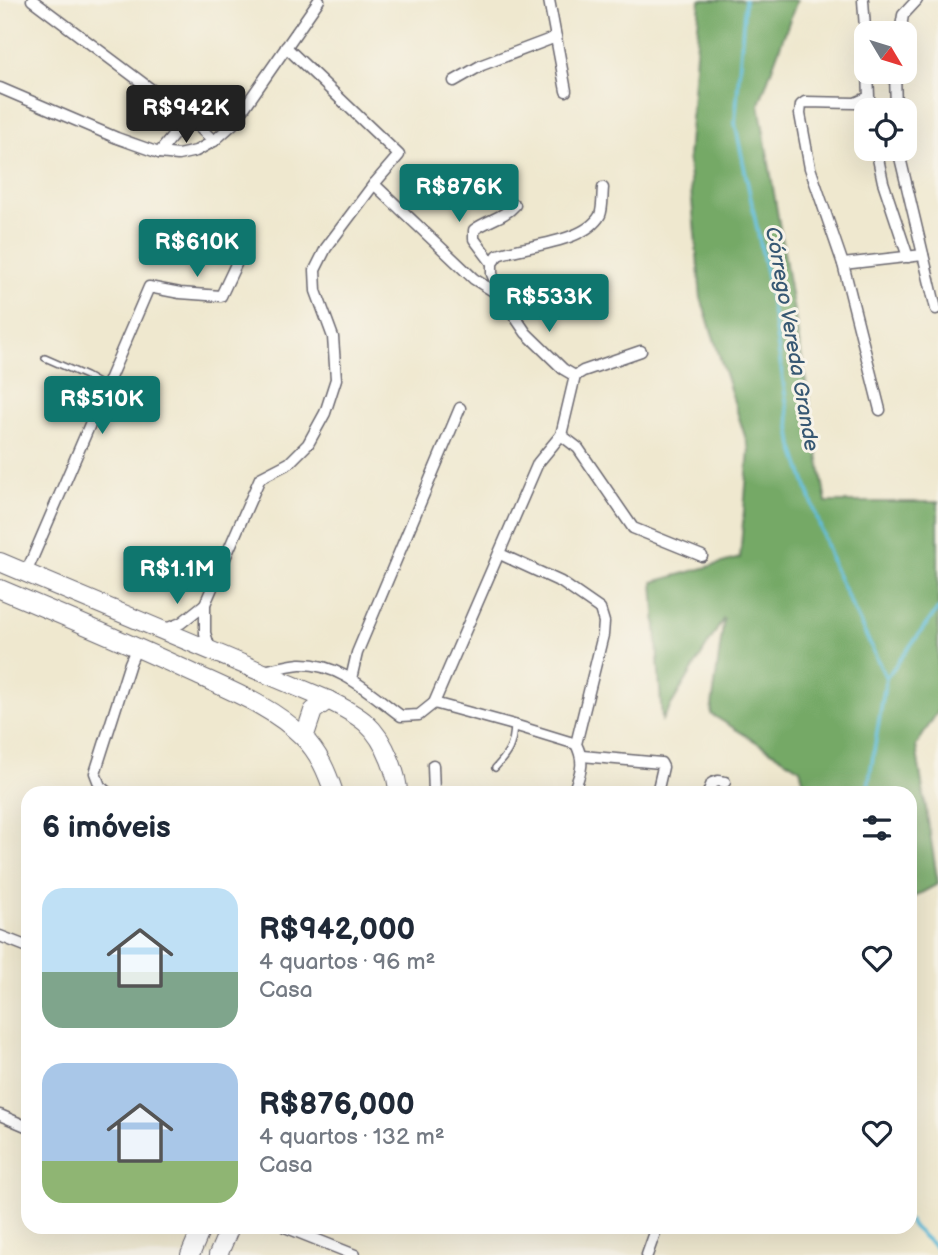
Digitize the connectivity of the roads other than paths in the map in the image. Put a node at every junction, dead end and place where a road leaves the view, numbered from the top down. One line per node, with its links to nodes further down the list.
1 (32, 0): 15 (street)
2 (319, 0): 9 (street)
3 (549, 0): 8 (street)
4 (863, 0): 6 (street)
5 (917, 0): 7 (street)
6 (864, 21)
7 (901, 21)
8 (556, 37): 10 (street); 13 (street)
9 (286, 47): 16 (street); 20 (street)
10 (454, 81)
11 (868, 84): 14 (street)
12 (0, 88): 17 (street)
13 (566, 91)
14 (869, 97): 27 (street)
15 (188, 117): 16 (street); 17 (street)
16 (214, 141): 17 (street)
17 (159, 153)
18 (879, 161): 25 (street)
19 (901, 161): 24 (street)
20 (374, 184): 28 (street); 42 (street)
21 (603, 188): 26 (street)
22 (515, 205): 26 (street)
23 (218, 243): 33 (street)
24 (923, 255): 25 (street); 29 (street)
25 (908, 257): 27 (street)
26 (492, 263): 28 (street)
27 (843, 264): 35 (street)
28 (500, 296): 32 (street)
29 (936, 309)
30 (641, 351): 32 (street)
31 (45, 358): 33 (lane)
32 (575, 376): 36 (street)
33 (106, 387): 40 (street)
34 (460, 408): 47 (street)
35 (880, 410)
36 (562, 435): 37 (street); 38 (street)
37 (500, 554): 49 (street); 52 (street)
38 (702, 556)
39 (0, 562): 40 (main road)
40 (26, 573): 43 (main road)
41 (0, 589): 44 (main road)
42 (205, 604): 43 (street); 45 (street)
43 (162, 630): 45 (main road)
44 (137, 647): 51 (main road); 57 (street)
45 (211, 652): 46 (main road)
46 (260, 672): 47 (street); 48 (main road)
47 (351, 679): 49 (street)
48 (328, 700): 51 (main road); 59 (main road)
49 (434, 704): 50 (street)
50 (514, 724): 52 (street); 55 (lane)
51 (304, 738): 58 (main road)
52 (576, 744): 53 (street)
53 (582, 756): 61 (street); 62 (street)
54 (433, 765): 60 (street)
55 (495, 768)
56 (725, 782): 63 (street)
57 (100, 786)
58 (332, 786)
59 (397, 786)
60 (434, 786)
61 (575, 786)
62 (659, 786)
63 (711, 786)
64 (0, 936): 65 (street)
65 (21, 944)
66 (0, 1115): 67 (street)
67 (21, 1124)
68 (199, 1234): 72 (main road)
69 (227, 1234): 73 (main road)
70 (302, 1234): 74 (street)
71 (654, 1234): 75 (street)
72 (190, 1255)
73 (218, 1255)
74 (355, 1255)
75 (647, 1255)

